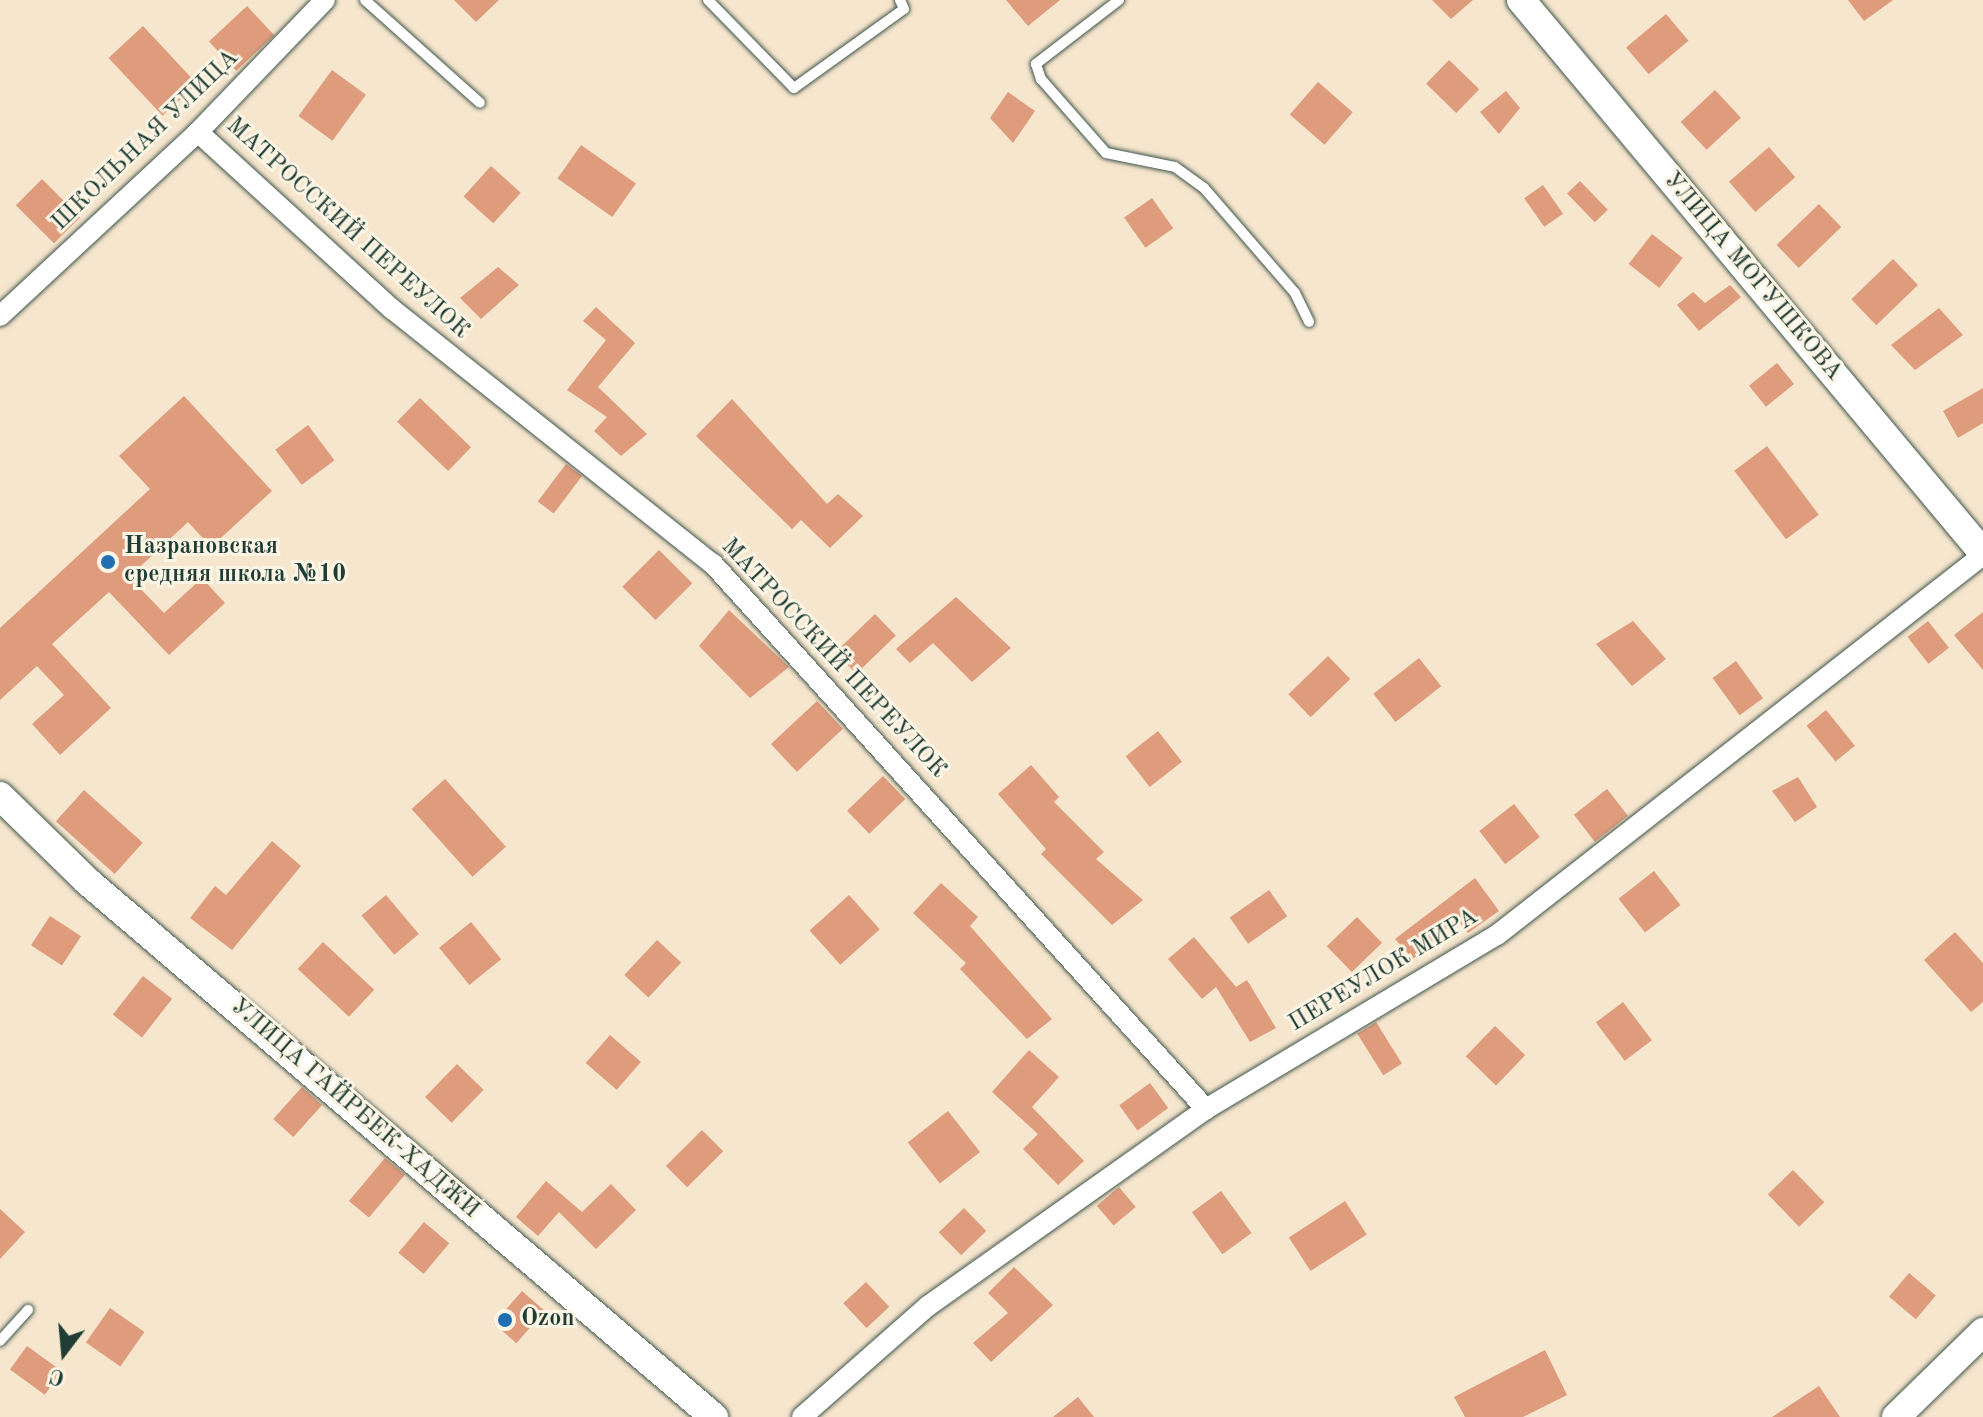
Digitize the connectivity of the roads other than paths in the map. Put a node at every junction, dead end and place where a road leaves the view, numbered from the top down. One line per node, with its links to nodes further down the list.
1 (325, 0): 8 (street, ШКОЛЬНАЯ УЛИЦА)
2 (365, 0): 7 (lane)
3 (708, 0): 4 (lane)
4 (900, 0)
5 (1119, 0): 10 (lane)
6 (1521, 0): 11 (street, УЛИЦА МОГУШКОВА)
7 (480, 103)
8 (198, 132): 9 (street, ШКОЛЬНАЯ УЛИЦА); 13 (street, МАТРОССКИЙ ПЕРЕУЛОК)
9 (0, 316)
10 (1309, 322)
11 (1983, 554): 13 (street, ПЕРЕУЛОК МИРА)
12 (0, 796): 17 (street, УЛИЦА ГАЙРБЕК-ХАДЖИ)
13 (1206, 1109): 18 (street, ПЕРЕУЛОК МИРА)
14 (28, 1310): 16 (lane)
15 (1983, 1332): 19 (street)
16 (0, 1341)
17 (714, 1417)
18 (802, 1417)
19 (1896, 1417)

